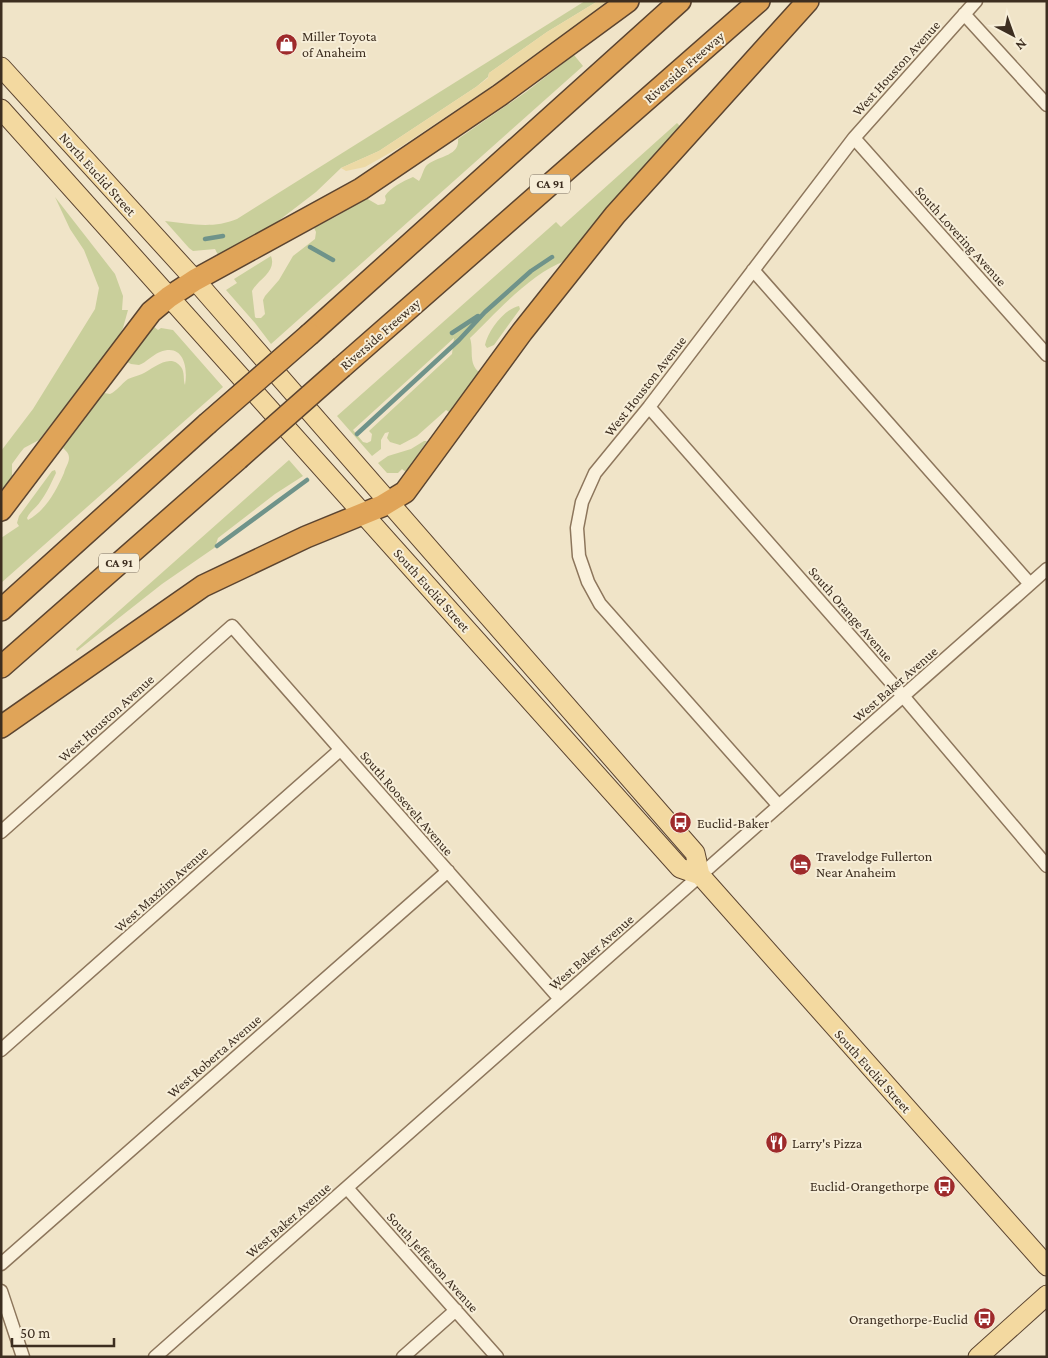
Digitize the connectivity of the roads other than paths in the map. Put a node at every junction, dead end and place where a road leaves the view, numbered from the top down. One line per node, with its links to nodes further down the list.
1 (628, 1): 12 (highway)
2 (680, 1): 21 (highway, bridge)
3 (759, 1): 23 (highway, Riverside Freeway / CA 91, bridge)
4 (808, 1): 16 (highway)
5 (976, 1): 6 (street, West Houston Avenue)
6 (964, 14): 8 (street); 10 (street, West Houston Avenue)
7 (1, 67): 12 (main road, North Euclid Street)
8 (1047, 106)
9 (1, 109): 13 (main road, North Euclid Street)
10 (854, 138): 11 (street, West Houston Avenue); 14 (street, South Lovering Avenue)
11 (753, 270): 15 (street, West Houston Avenue); 20 (street)
12 (196, 280): 13 (highway); 16 (main road, South Euclid Street)
13 (169, 297): 17 (highway); 18 (main road, South Euclid Street)
14 (1047, 355)
15 (650, 407): 24 (street, South Orange Avenue); 27 (street, West Houston Avenue)
16 (389, 502): 18 (highway); 31 (main road, South Euclid Street)
17 (1, 510)
18 (363, 514): 25 (highway); 31 (main road, South Euclid Street)
19 (1047, 569): 20 (street, West Baker Avenue)
20 (1030, 584): 24 (street, West Baker Avenue)
21 (1, 610)
22 (232, 626): 26 (street, South Roosevelt Avenue); 28 (street, West Houston Avenue)
23 (1, 667)
24 (903, 696): 27 (street, West Baker Avenue); 29 (street, South Orange Avenue)
25 (1, 727)
26 (340, 750): 30 (street, South Roosevelt Avenue); 33 (street, West Maxzim Avenue)
27 (779, 806): 31 (street, West Baker Avenue)
28 (1, 832)
29 (1047, 866)
30 (448, 872): 32 (street, South Roosevelt Avenue); 35 (street, West Roberta Avenue)
31 (700, 875): 32 (street, West Baker Avenue); 36 (main road, South Euclid Street)
32 (560, 999): 34 (street, West Baker Avenue)
33 (1, 1050)
34 (347, 1188): 39 (street, South Jefferson Avenue); 41 (street, West Baker Avenue)
35 (1, 1264)
36 (1047, 1266)
37 (1, 1292): 40 (street)
38 (1047, 1295): 44 (main road)
39 (456, 1310): 42 (street); 43 (street, South Jefferson Avenue)
40 (23, 1357)
41 (156, 1357)
42 (403, 1357)
43 (497, 1357)
44 (978, 1357)

